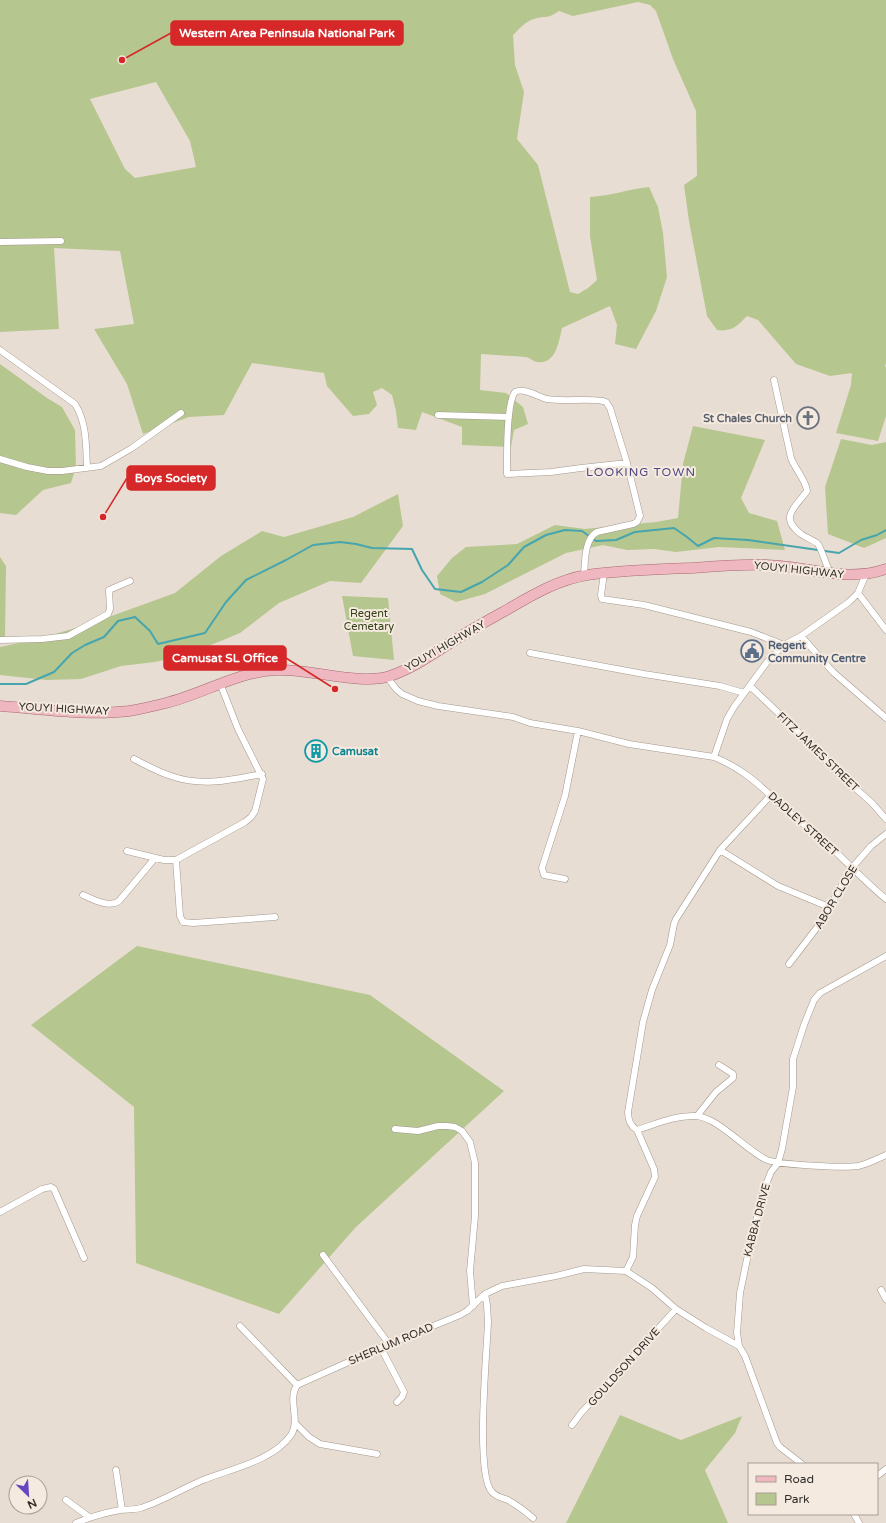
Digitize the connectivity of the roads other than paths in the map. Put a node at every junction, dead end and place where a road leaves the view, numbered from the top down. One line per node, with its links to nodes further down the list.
1 (61, 241): 2 (street)
2 (0, 242)
3 (0, 350): 10 (street)
4 (774, 380): 12 (street)
5 (181, 413): 10 (street)
6 (438, 415): 7 (street)
7 (510, 417): 9 (street); 9 (street)
8 (0, 458): 10 (street)
9 (627, 463): 15 (street)
10 (87, 468)
11 (886, 569): 14 (main road, YOUYI HIGHWAY)
12 (830, 573): 13 (main road, YOUYI HIGHWAY); 14 (main road, YOUYI HIGHWAY)
13 (604, 574): 15 (main road, YOUYI HIGHWAY); 21 (street)
14 (866, 574): 17 (street)
15 (584, 576): 23 (main road, YOUYI HIGHWAY)
16 (130, 581): 20 (street)
17 (858, 593): 18 (street); 19 (street)
18 (886, 630)
19 (800, 636): 21 (street); 28 (street)
20 (0, 640)
21 (784, 646): 25 (street)
22 (530, 653): 26 (street)
23 (387, 677): 24 (main road, YOUYI HIGHWAY); 29 (street, DADLEY STREET)
24 (220, 683): 27 (main road, YOUYI HIGHWAY); 32 (street)
25 (750, 686): 26 (street); 34 (street, FITZ JAMES STREET)
26 (744, 693): 30 (street)
27 (0, 706)
28 (886, 718)
29 (578, 731): 30 (street, DADLEY STREET); 41 (street)
30 (714, 757): 33 (street, DADLEY STREET)
31 (134, 759): 32 (street)
32 (262, 774): 39 (street)
33 (771, 795): 36 (street); 40 (street, DADLEY STREET)
34 (886, 819)
35 (886, 834): 40 (street, ABOR CLOSE)
36 (720, 850): 44 (street); 51 (street)
37 (127, 851): 38 (street)
38 (155, 858): 39 (street); 42 (street)
39 (176, 860): 45 (street)
40 (851, 869): 43 (street, DADLEY STREET); 44 (street, ABOR CLOSE)
41 (565, 879)
42 (83, 895)
43 (886, 899)
44 (830, 907): 47 (street, ABOR CLOSE)
45 (275, 917)
46 (885, 959): 53 (street, KABBA DRIVE)
47 (789, 964)
48 (719, 1065): 49 (street)
49 (697, 1116): 51 (street); 53 (street)
50 (395, 1129): 61 (street)
51 (638, 1130): 57 (street)
52 (886, 1155): 53 (street)
53 (778, 1163): 65 (street, KABBA DRIVE)
54 (0, 1212): 56 (street)
55 (323, 1255): 64 (street)
56 (84, 1258)
57 (626, 1270): 59 (street, SHERLUM ROAD); 62 (street)
58 (881, 1290): 60 (street)
59 (485, 1294): 61 (street, SHERLUM ROAD); 79 (street)
60 (886, 1299)
61 (473, 1306): 64 (street, SHERLUM ROAD)
62 (676, 1309): 65 (street); 70 (street, GOULDSON DRIVE)
63 (240, 1326): 67 (street)
64 (389, 1344): 66 (street, SHERLUM ROAD)
65 (740, 1346): 72 (street, KABBA DRIVE)
66 (381, 1348): 67 (street, SHERLUM ROAD); 68 (street)
67 (297, 1385): 69 (street)
68 (397, 1402)
69 (295, 1423): 71 (street); 77 (street)
70 (572, 1425)
71 (377, 1454)
72 (801, 1463)
73 (886, 1469): 75 (street)
74 (116, 1470): 77 (street)
75 (878, 1475)
76 (66, 1500): 78 (street)
77 (122, 1510): 78 (street)
78 (89, 1518): 80 (street)
79 (533, 1518)
80 (76, 1523)

